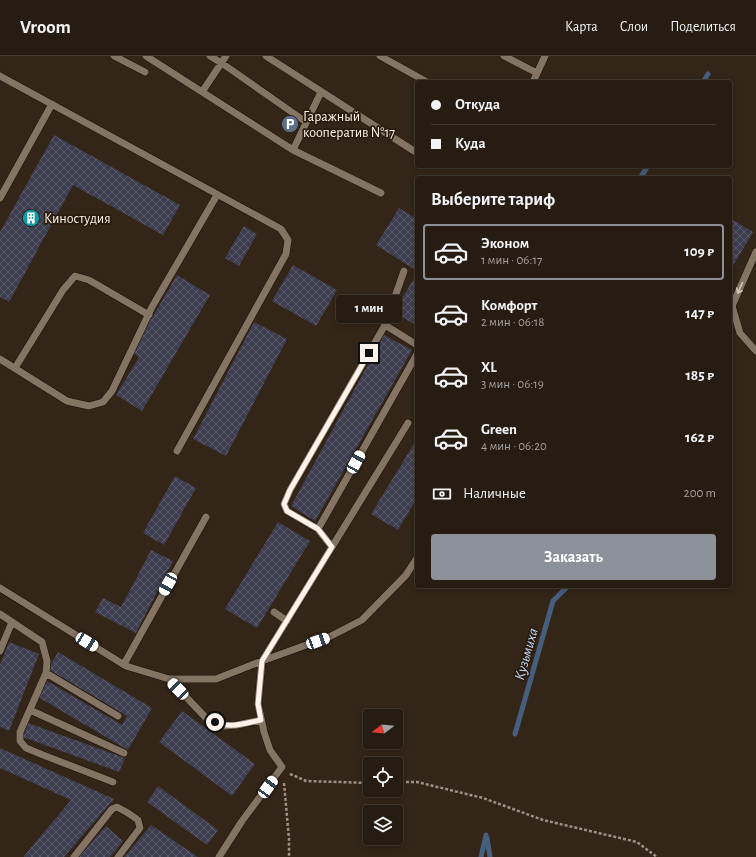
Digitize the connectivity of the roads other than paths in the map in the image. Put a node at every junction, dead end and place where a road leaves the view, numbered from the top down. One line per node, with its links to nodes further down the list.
1 (114, 56): 10 (lane)
2 (146, 56): 15 (lane)
3 (210, 56): 9 (lane)
4 (226, 56): 9 (lane)
5 (266, 56): 16 (lane)
6 (380, 56): 13 (lane)
7 (504, 56): 11 (lane)
8 (545, 56): 11 (lane)
9 (222, 63): 15 (lane); 18 (lane)
10 (145, 72)
11 (537, 73): 14 (lane)
12 (0, 76): 17 (lane)
13 (423, 80)
14 (534, 80)
15 (202, 92): 19 (lane)
16 (321, 92): 18 (lane); 20 (lane)
17 (52, 104): 22 (lane); 23 (lane)
18 (306, 122): 19 (lane)
19 (293, 150): 21 (lane)
20 (414, 151)
21 (381, 193)
22 (217, 195): 26 (lane); 34 (lane)
23 (0, 198)
24 (756, 252): 29 (lane, one-way to 29)
25 (404, 271): 27 (lane)
26 (149, 315): 32 (lane); 32 (lane)
27 (385, 325): 28 (lane); 36 (lane)
28 (415, 344)
29 (756, 351)
30 (415, 358): 36 (lane)
31 (0, 359): 32 (lane)
32 (15, 368)
33 (408, 423): 37 (lane)
34 (177, 451)
35 (206, 517): 46 (lane)
36 (318, 529): 37 (lane)
37 (332, 547): 42 (lane)
38 (415, 561): 45 (lane)
39 (0, 588): 46 (lane)
40 (274, 612): 42 (lane)
41 (0, 614): 43 (lane)
42 (287, 621): 45 (lane)
43 (12, 622): 44 (lane); 47 (lane)
44 (0, 651)
45 (262, 661): 48 (lane); 51 (lane)
46 (124, 664): 48 (lane)
47 (46, 673): 49 (lane); 50 (lane)
48 (169, 679): 51 (lane)
49 (30, 710): 52 (lane); 53 (lane)
50 (118, 716)
51 (261, 720): 56 (lane)
52 (124, 753)
53 (113, 782)
54 (74, 857): 55 (lane)
55 (118, 857)
56 (219, 857)

